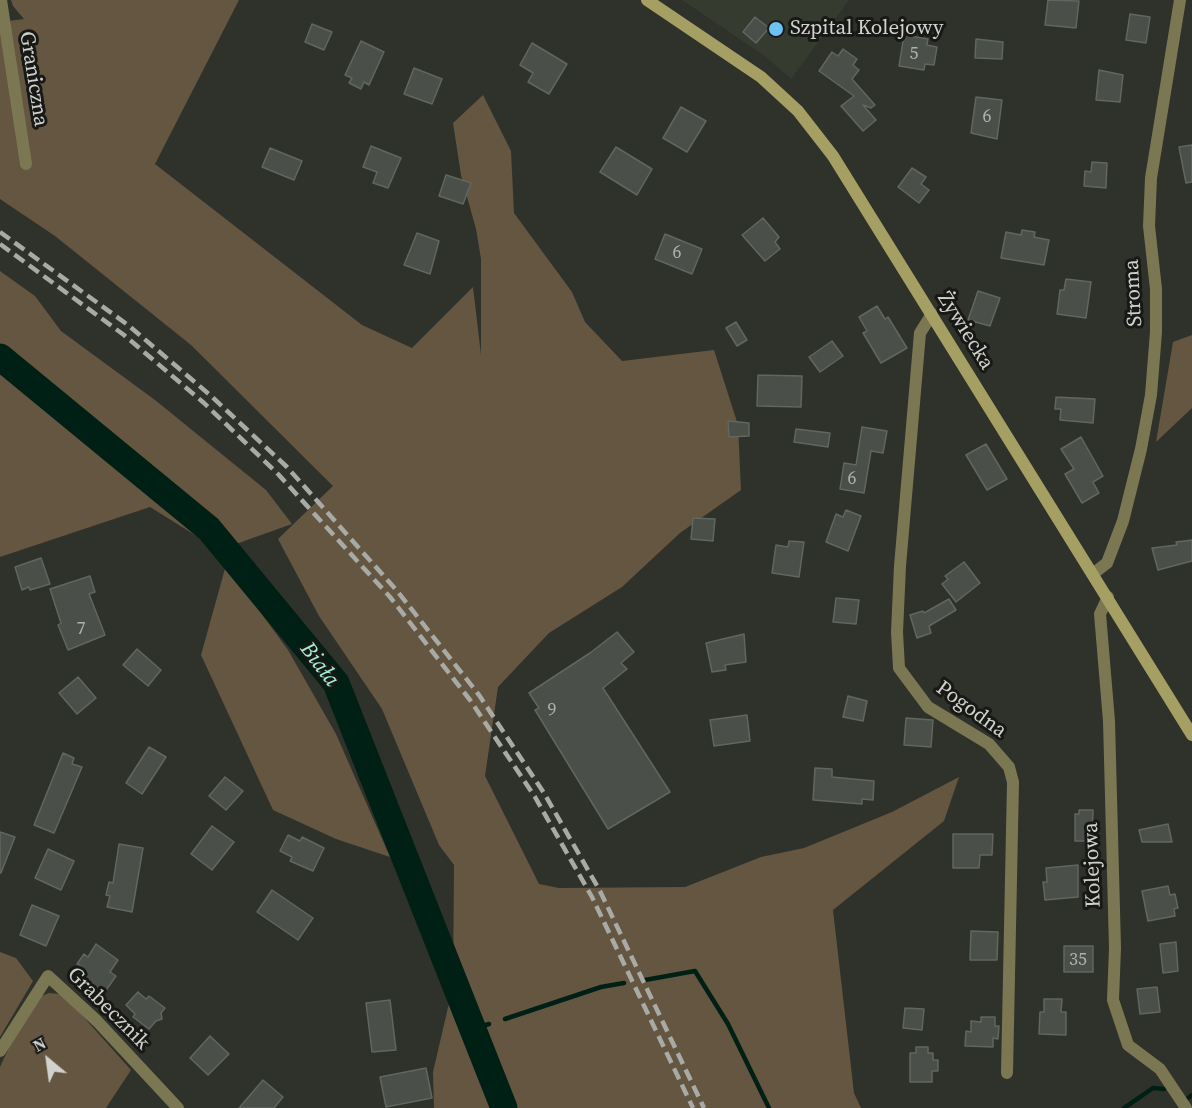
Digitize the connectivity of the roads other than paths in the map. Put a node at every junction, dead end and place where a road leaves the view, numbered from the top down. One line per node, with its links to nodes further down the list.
1 (1, 0): 4 (street, Graniczna)
2 (647, 0): 5 (main road, Żywiecka)
3 (1180, 0): 6 (street, Stroma)
4 (26, 164)
5 (932, 314): 6 (main road, Żywiecka); 10 (street, Pogodna)
6 (1094, 573): 7 (main road, Żywiecka)
7 (1108, 597): 8 (main road, Żywiecka); 12 (street, Kolejowa)
8 (1192, 735)
9 (0, 1051): 11 (street, Grabecznik)
10 (1007, 1073)
11 (178, 1108)
12 (1186, 1108)

